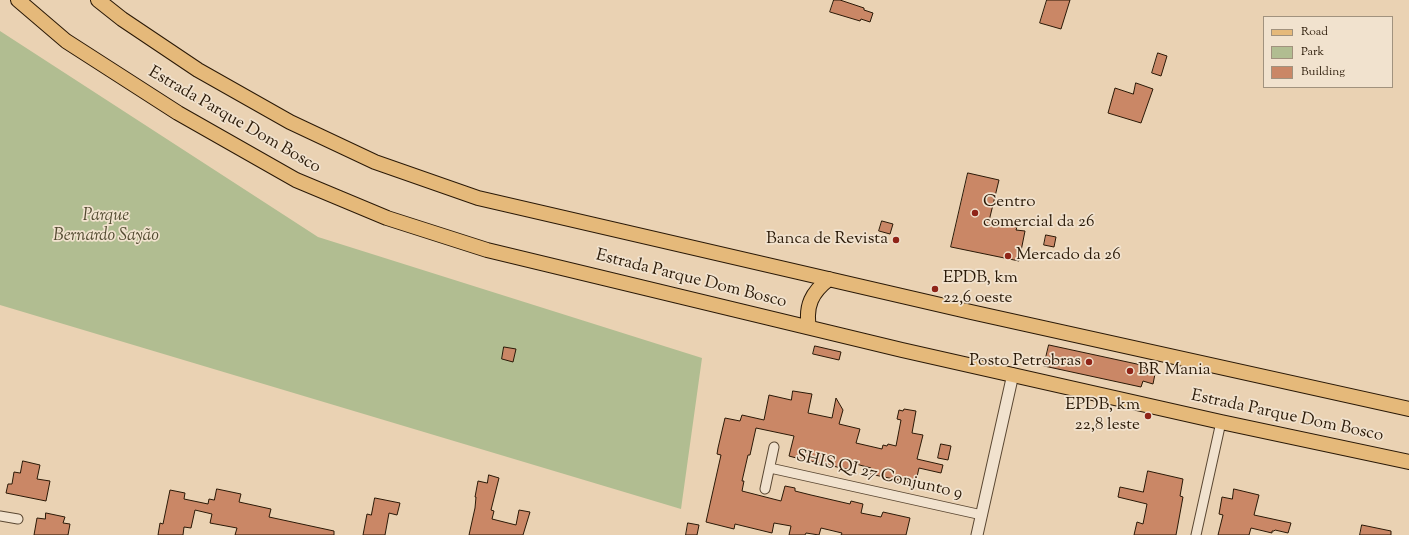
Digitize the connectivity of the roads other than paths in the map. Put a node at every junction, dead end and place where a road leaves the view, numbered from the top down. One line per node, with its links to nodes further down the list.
1 (18, 0): 4 (main road, Estrada Parque Dom Bosco)
2 (98, 0): 3 (main road, Estrada Parque Dom Bosco)
3 (829, 279): 4 (main road); 6 (main road, Estrada Parque Dom Bosco)
4 (809, 327): 5 (main road, Estrada Parque Dom Bosco)
5 (1013, 374): 7 (main road, Estrada Parque Dom Bosco); 12 (street)
6 (1409, 409)
7 (1221, 422): 9 (main road, Estrada Parque Dom Bosco); 16 (street)
8 (774, 447): 10 (street)
9 (1409, 462)
10 (770, 468): 11 (street); 12 (street, SHIS QI 27 Conjunto 9)
11 (765, 489)
12 (982, 515): 15 (street)
13 (0, 516): 14 (street)
14 (18, 519)
15 (977, 535)
16 (1196, 535)

